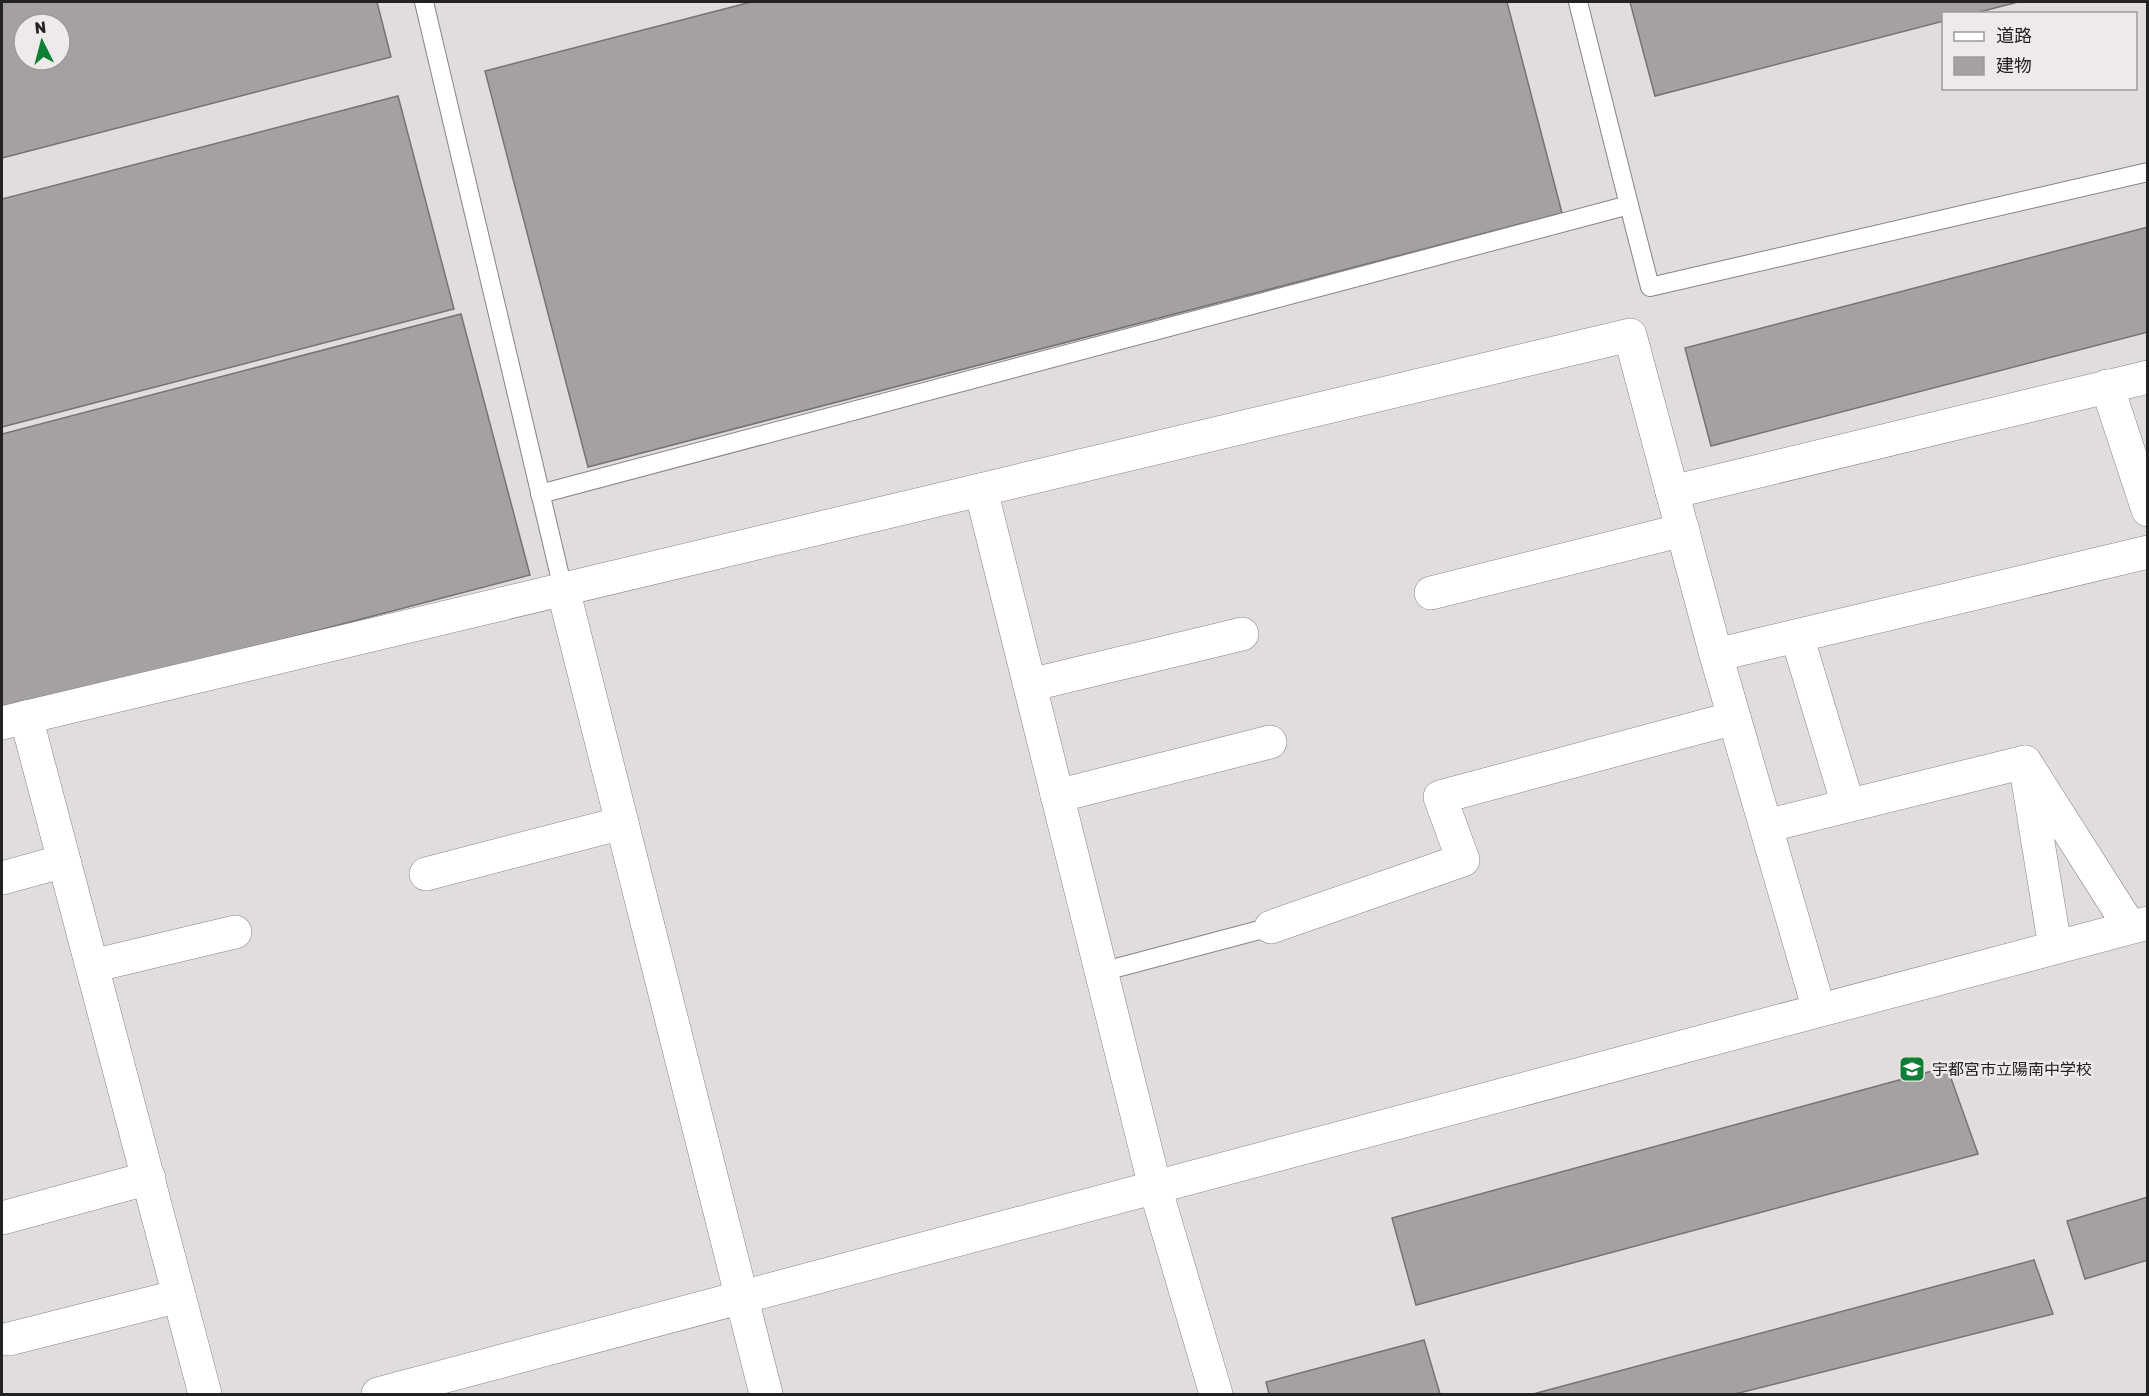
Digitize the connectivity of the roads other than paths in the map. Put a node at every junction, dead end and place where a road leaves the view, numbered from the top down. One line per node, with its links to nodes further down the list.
1 (424, 2): 9 (lane)
2 (1578, 2): 4 (lane)
3 (2148, 172): 4 (lane)
4 (1629, 205): 9 (lane)
5 (2148, 377): 6 (street)
6 (2107, 387): 8 (street); 10 (street)
7 (981, 490): 8 (street); 13 (street); 18 (street)
8 (1672, 492): 11 (street)
9 (540, 494): 13 (lane)
10 (2148, 510)
11 (1683, 531): 14 (street); 17 (street)
12 (2148, 552): 16 (street)
13 (563, 589): 20 (street); 25 (street)
14 (1431, 593)
15 (1242, 634): 18 (street)
16 (1797, 636): 17 (street); 24 (street)
17 (1716, 656): 19 (street)
18 (1030, 685): 23 (street)
19 (1734, 718): 26 (street); 31 (street)
20 (14, 720): 27 (street)
21 (1270, 742): 23 (street)
22 (2025, 762): 24 (street); 30 (street); 33 (street)
23 (1058, 796): 35 (street)
24 (1848, 805): 26 (street)
25 (622, 823): 28 (street); 41 (street)
26 (1766, 825): 36 (street)
27 (64, 861): 29 (street); 34 (street)
28 (426, 874)
29 (2, 878)
30 (2139, 925): 33 (street)
31 (1271, 927): 35 (lane)
32 (235, 932): 34 (street)
33 (2055, 947): 36 (street)
34 (92, 966): 37 (street)
35 (1101, 972): 38 (street)
36 (1819, 1010): 38 (street)
37 (148, 1178): 39 (street); 40 (street)
38 (1155, 1187): 41 (street); 46 (street)
39 (2, 1218)
40 (179, 1296): 42 (street); 43 (street)
41 (741, 1298): 44 (street); 45 (street)
42 (9, 1339)
43 (205, 1395)
44 (378, 1395)
45 (766, 1395)
46 (1216, 1395)

